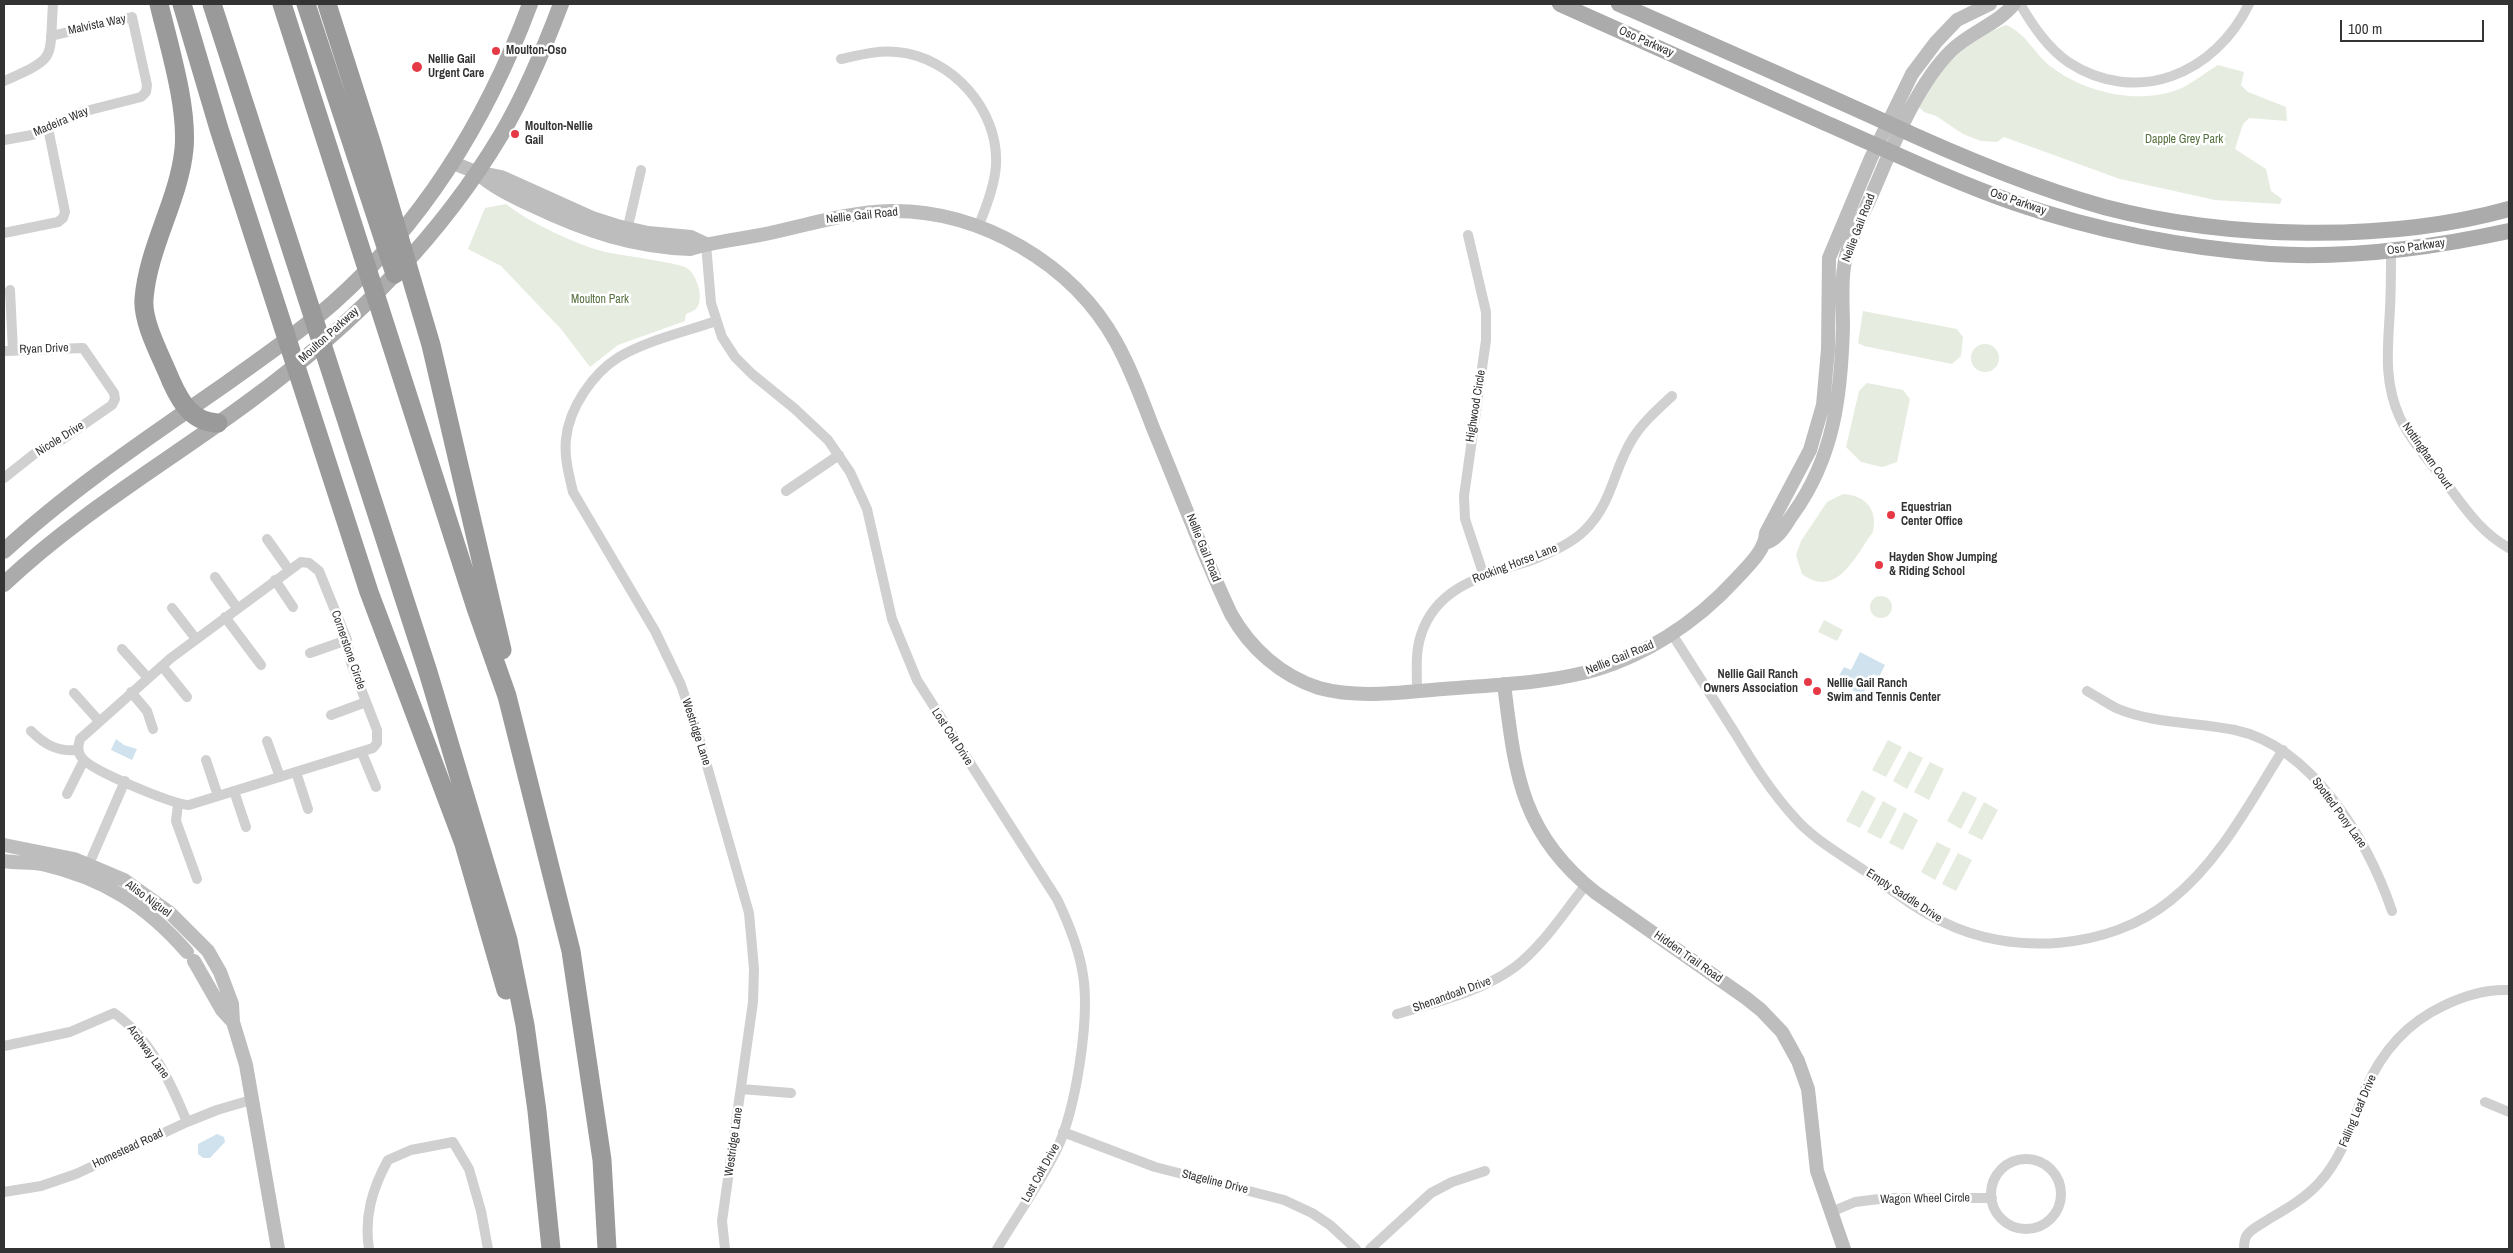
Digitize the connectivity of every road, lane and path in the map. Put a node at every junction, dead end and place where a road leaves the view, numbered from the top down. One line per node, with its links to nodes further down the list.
1 (53, 4): 16 (street)
2 (159, 4): 42 (highway)
3 (182, 4): 110 (highway)
4 (212, 4): 110 (highway)
5 (282, 4): 72 (highway)
6 (306, 4): 34 (highway)
7 (326, 4): 72 (highway)
8 (530, 4): 24 (main road, Moulton Parkway)
9 (561, 4): 26 (main road, Moulton Parkway)
10 (1560, 4): 23 (main road, Oso Parkway)
11 (1619, 4): 20 (main road, Oso Parkway)
12 (1990, 4): 20 (street, Nellie Gail Road)
13 (2014, 4): 20 (street, Nellie Gail Road)
14 (2020, 4): 15 (street)
15 (2249, 4)
16 (50, 36): 18 (street); 19 (street, Malvista Way)
17 (841, 59): 28 (street)
18 (4, 81)
19 (146, 92): 21 (street, Madeira Way)
20 (1894, 126): 23 (street, Nellie Gail Road); 27 (main road, Oso Parkway)
21 (48, 128): 22 (street, Madeira Way); 30 (street)
22 (4, 140)
23 (1884, 148): 35 (main road, Oso Parkway); 59 (street, Nellie Gail Road)
24 (453, 162): 26 (street, Nellie Gail Road); 34 (main road, Moulton Parkway)
25 (641, 170): 31 (street)
26 (476, 172): 31 (street, Nellie Gail Road); 36 (main road, Moulton Parkway)
27 (2509, 209)
28 (978, 227): 33 (street, Nellie Gail Road); 68 (street, Nellie Gail Road)
29 (2509, 231): 35 (main road, Oso Parkway)
30 (4, 233)
31 (626, 235): 33 (street, Nellie Gail Road)
32 (1468, 235): 51 (street, Highwood Circle)
33 (706, 244): 38 (street, Lost Colt Drive)
34 (386, 250): 36 (highway); 42 (main road, Moulton Parkway)
35 (2391, 252): 48 (street, Nottingham Court)
36 (395, 274): 43 (main road, Moulton Parkway)
37 (10, 290): 39 (street)
38 (716, 321): 44 (street, Lost Colt Drive); 106 (street, Westridge Lane)
39 (8, 351): 41 (street, Ryan Drive)
40 (1672, 396): 51 (street, Rocking Horse Lane)
41 (115, 399): 45 (street, Nicole Drive)
42 (188, 410): 43 (highway); 49 (main road, Moulton Parkway)
43 (218, 424): 54 (main road, Moulton Parkway)
44 (839, 455): 46 (street); 113 (street, Lost Colt Drive)
45 (4, 478)
46 (786, 491)
47 (267, 539): 50 (street)
48 (2509, 548)
49 (4, 551)
50 (289, 570): 53 (street, Cornerstone Circle); 61 (street, Cornerstone Circle)
51 (1484, 576): 68 (street, Rocking Horse Lane)
52 (215, 577): 57 (street)
53 (275, 580): 55 (street); 57 (street, Cornerstone Circle)
54 (4, 584)
55 (292, 606)
56 (172, 608): 60 (street)
57 (237, 608): 58 (street, Cornerstone Circle)
58 (225, 617): 60 (street, Cornerstone Circle); 64 (street)
59 (1672, 634): 67 (street, Nellie Gail Road); 81 (street, Empty Saddle Drive)
60 (196, 639): 65 (street, Cornerstone Circle)
61 (347, 640): 63 (street); 74 (street, Cornerstone Circle)
62 (122, 649): 66 (street)
63 (310, 653)
64 (260, 665)
65 (162, 666): 66 (street, Cornerstone Circle); 73 (street)
66 (148, 678): 71 (street, Cornerstone Circle)
67 (1504, 684): 68 (street, Nellie Gail Road); 99 (street, Hidden Trail Road)
68 (1417, 691)
69 (2087, 691): 81 (street, Spotted Pony Lane)
70 (74, 692): 76 (street)
71 (131, 692): 76 (street, Cornerstone Circle); 77 (street)
72 (507, 696): 123 (highway)
73 (187, 697)
74 (366, 702): 75 (street); 82 (street, Cornerstone Circle)
75 (331, 714)
76 (99, 721): 80 (street, Cornerstone Circle)
77 (154, 729)
78 (31, 731): 80 (street)
79 (267, 741): 86 (street)
80 (78, 750): 83 (street)
81 (2282, 750): 101 (street, Spotted Pony Lane)
82 (362, 753): 85 (street, Cornerstone Circle); 88 (street)
83 (84, 760): 87 (street); 90 (street)
84 (206, 760): 91 (street)
85 (296, 772): 86 (street, Cornerstone Circle); 93 (street)
86 (280, 777): 89 (street, Cornerstone Circle)
87 (125, 781): 92 (street); 97 (street)
88 (376, 787)
89 (234, 791): 91 (street, Cornerstone Circle); 94 (street)
90 (67, 794)
91 (218, 796): 92 (street, Cornerstone Circle)
92 (178, 804): 98 (street)
93 (308, 809)
94 (246, 827)
95 (4, 845): 97 (street, Aliso Niguel)
96 (4, 861): 97 (street, Aliso Niguel)
97 (86, 870): 100 (street, Aliso Niguel)
98 (196, 878)
99 (1586, 886): 103 (street, Shenandoah Drive); 117 (street, Hidden Trail Road)
100 (145, 902): 104 (street, Aliso Niguel); 104 (street, Aliso Niguel)
101 (2392, 911)
102 (2509, 990): 118 (street, Falling Leaf Drive)
103 (1397, 1014)
104 (233, 1022): 108 (street, Aliso Niguel)
105 (4, 1046): 112 (street, Archway Lane)
106 (741, 1089): 107 (street); 124 (street, Westridge Lane)
107 (791, 1093)
108 (251, 1100): 112 (street, Homestead Road); 119 (street, Aliso Niguel)
109 (2485, 1102): 111 (street)
110 (537, 1111): 122 (highway)
111 (2509, 1112)
112 (187, 1122): 115 (street, Homestead Road)
113 (1063, 1132): 125 (street, Lost Colt Drive); 126 (street, Stageline Drive)
114 (1485, 1171): 127 (street)
115 (4, 1192)
116 (1992, 1198): 116 (street); 117 (street, Wagon Wheel Circle)
117 (1831, 1212): 128 (street, Hidden Trail Road)
118 (2244, 1245)
119 (278, 1249)
120 (369, 1249): 121 (street)
121 (488, 1249)
122 (551, 1249)
123 (607, 1249)
124 (725, 1249)
125 (997, 1249)
126 (1356, 1249)
127 (1370, 1249)
128 (1844, 1249)

